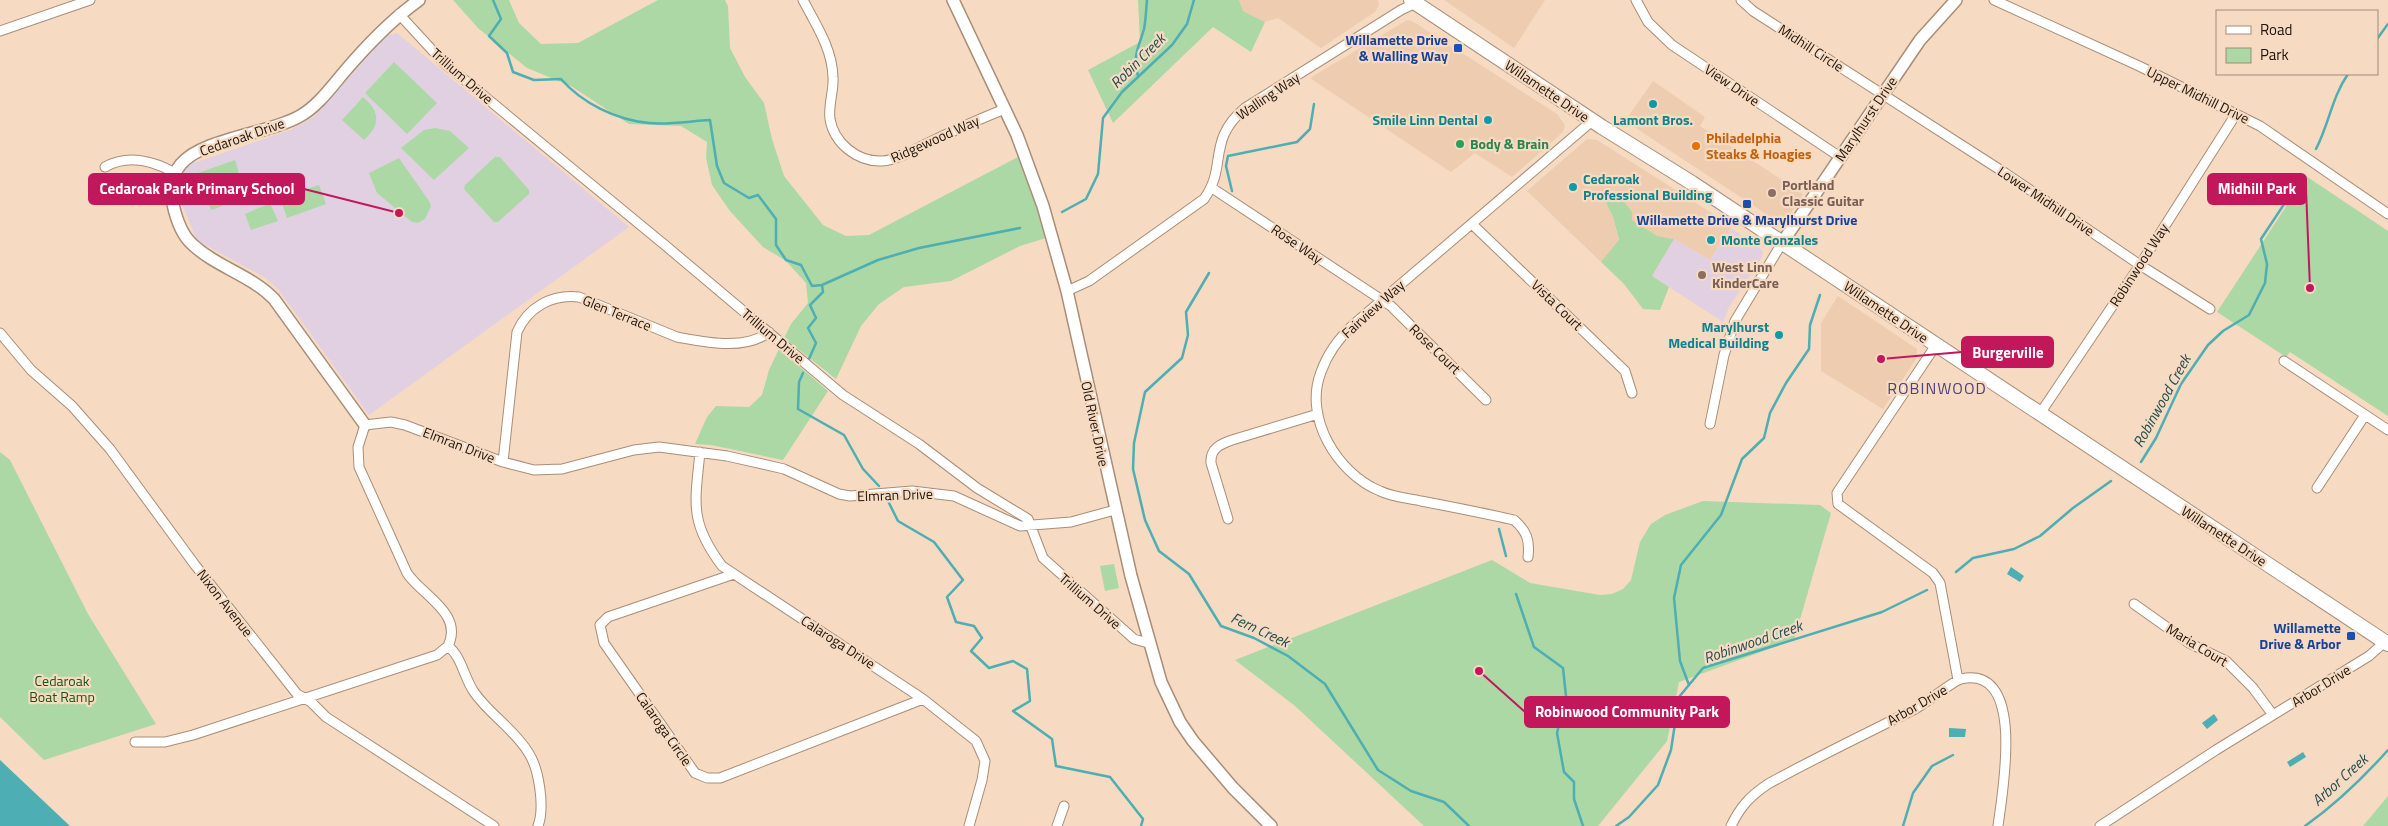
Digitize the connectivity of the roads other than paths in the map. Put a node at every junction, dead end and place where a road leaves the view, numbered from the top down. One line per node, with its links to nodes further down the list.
1 (90, 0): 11 (street)
2 (419, 0): 10 (street, Cedaroak Drive)
3 (803, 0): 13 (street, Ridgewood Way)
4 (953, 0): 13 (street, Old River Drive)
5 (1636, 0): 16 (street, View Drive)
6 (1741, 0): 12 (street, Midhill Circle)
7 (1956, 0): 12 (street, Marylhurst Drive)
8 (1994, 0): 14 (street, Upper Midhill Drive)
9 (1417, 1): 15 (main road, Willamette Drive); 19 (street, Walling Way)
10 (399, 14): 18 (street, Cedaroak Drive); 27 (street, Trillium Drive)
11 (0, 31)
12 (1882, 94): 16 (street, Marylhurst Drive); 23 (street, Lower Midhill Drive)
13 (1005, 109): 24 (street, Old River Drive)
14 (2236, 114): 20 (street, Upper Midhill Drive); 23 (street, Robinwood Way)
15 (1592, 121): 21 (street, Fairview Way); 22 (main road, Willamette Drive)
16 (1840, 157): 22 (street, Marylhurst Drive)
17 (105, 167): 18 (street)
18 (175, 173): 37 (street)
19 (1212, 188): 24 (street); 25 (street, Rose Way)
20 (2388, 214)
21 (1472, 224): 25 (street, Fairview Way); 31 (street, Vista Court)
22 (1782, 243): 29 (main road, Willamette Drive); 36 (street)
23 (2140, 265): 26 (street, Lower Midhill Drive); 34 (street, Robinwood Way)
24 (1066, 291): 42 (street, Old River Drive)
25 (1382, 301): 32 (street, Rose Court); 33 (street, Fairview Way)
26 (2210, 309)
27 (769, 332): 40 (street, Glen Terrace); 44 (street, Trillium Drive)
28 (0, 333): 52 (street, Nixon Avenue)
29 (1936, 345): 34 (main road, Willamette Drive); 51 (street)
30 (2284, 361): 35 (street)
31 (1632, 393)
32 (1486, 400)
33 (1318, 414): 43 (street); 45 (street, Fairview Way)
34 (2039, 415): 48 (main road, Willamette Drive)
35 (2365, 415): 38 (street); 41 (street)
36 (1710, 424)
37 (365, 425): 40 (street, Elmran Drive); 50 (street)
38 (2388, 430)
39 (700, 452): 40 (street, Elmran Drive); 44 (street, Elmran Drive); 46 (street, Calaroga Drive)
40 (503, 462)
41 (2317, 488)
42 (1115, 510): 44 (street, Elmran Drive); 49 (street, Old River Drive)
43 (1228, 519)
44 (1031, 527): 49 (street, Trillium Drive)
45 (1528, 558)
46 (734, 574): 53 (street, Calaroga Drive); 53 (street, Calaroga Circle)
47 (2134, 604): 54 (street, Maria Court)
48 (2387, 642): 54 (street, Arbor Drive)
49 (1148, 644): 61 (street, Old River Drive)
50 (448, 646): 52 (street); 58 (street)
51 (1958, 680): 62 (street, Arbor Drive); 63 (street, Arbor Drive)
52 (303, 698): 55 (street); 57 (street, Nixon Avenue)
53 (923, 699): 59 (street, Calaroga Drive)
54 (2274, 715): 64 (street, Arbor Drive)
55 (135, 742)
56 (1064, 806): 60 (street)
57 (494, 826)
58 (538, 826)
59 (968, 826)
60 (1057, 826)
61 (1271, 826)
62 (1731, 826)
63 (1998, 826)
64 (2100, 826)

